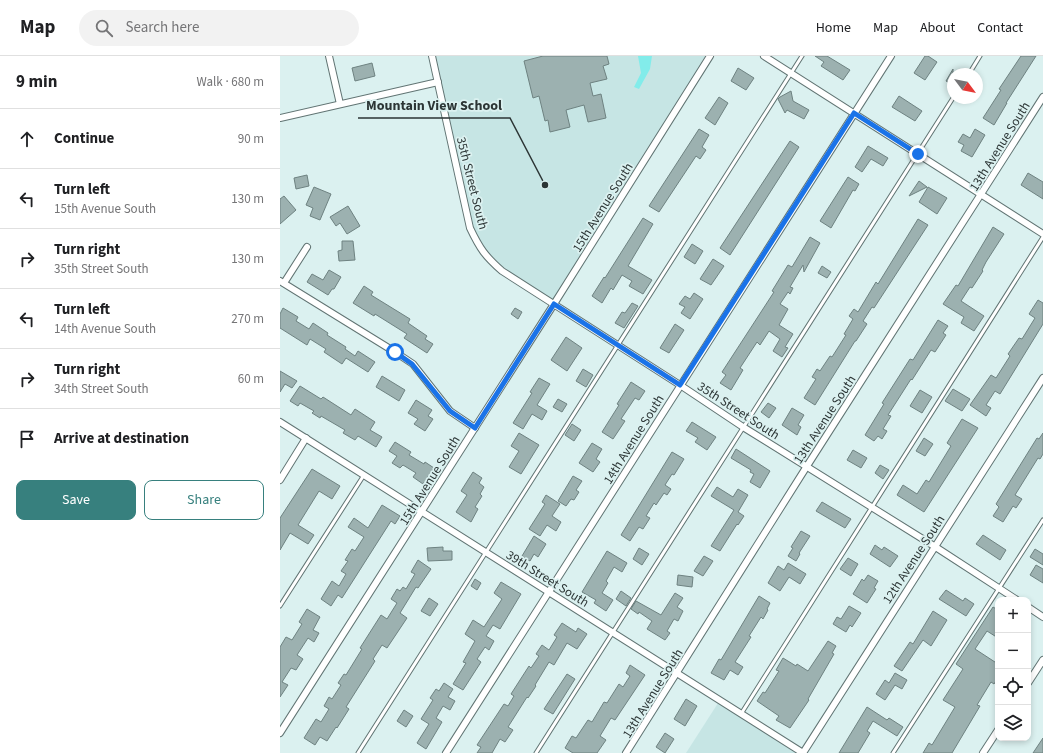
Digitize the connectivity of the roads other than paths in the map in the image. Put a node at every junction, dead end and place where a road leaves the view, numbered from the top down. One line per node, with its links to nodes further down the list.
1 (329, 56): 12 (street)
2 (432, 56): 10 (street, 35th Street South)
3 (710, 56): 22 (street, 15th Avenue South)
4 (764, 56): 9 (street)
5 (802, 56): 9 (lane)
6 (891, 56): 14 (street, 14th Avenue South)
7 (980, 56): 8 (lane)
8 (973, 68)
9 (791, 73): 14 (street); 23 (lane)
10 (438, 82): 12 (street); 22 (street, 35th Street South)
11 (1043, 97): 17 (street, 13th Avenue South)
12 (340, 104): 15 (street)
13 (949, 104): 16 (lane)
14 (854, 113): 16 (street); 25 (street, 14th Avenue South)
15 (280, 118)
16 (918, 154): 17 (street); 27 (lane)
17 (982, 194): 18 (street); 30 (street, 13th Avenue South)
18 (1043, 234)
19 (1043, 237): 33 (lane)
20 (307, 247): 21 (street)
21 (282, 282): 28 (street)
22 (554, 304): 23 (street, 35th Street South); 28 (street, 15th Avenue South)
23 (618, 345): 25 (street, 35th Street South); 37 (lane)
24 (1043, 378): 36 (street, 12th Avenue South)
25 (680, 385): 27 (street, 35th Street South); 39 (street, 14th Avenue South)
26 (280, 422): 29 (street, 39th Street South)
27 (743, 427): 30 (street, 35th Street South); 44 (lane)
28 (475, 428): 34 (street, 15th Avenue South)
29 (306, 438): 31 (street, 39th Street South); 32 (street)
30 (807, 466): 33 (street, 35th Street South); 46 (street, 13th Avenue South)
31 (364, 475): 34 (street, 39th Street South); 41 (lane)
32 (280, 480)
33 (871, 507): 36 (street, 35th Street South); 48 (lane)
34 (422, 511): 37 (street, 39th Street South); 49 (street, 15th Avenue South)
35 (1043, 520): 38 (lane)
36 (934, 546): 38 (street, 35th Street South); 55 (street, 12th Avenue South)
37 (486, 552): 39 (street, 39th Street South); 51 (lane)
38 (999, 588): 40 (street, 35th Street South); 56 (lane)
39 (549, 592): 44 (street, 39th Street South); 52 (street, 14th Avenue South)
40 (1012, 597)
41 (280, 606)
42 (1031, 609): 43 (street)
43 (1043, 616)
44 (613, 632): 46 (street, 39th Street South); 53 (lane)
45 (1043, 660): 47 (street)
46 (677, 674): 48 (street, 39th Street South); 54 (street, 13th Avenue South)
47 (1031, 678)
48 (741, 714): 55 (street, 39th Street South)
49 (280, 733)
50 (995, 735): 57 (street)
51 (358, 753)
52 (446, 753)
53 (536, 753)
54 (626, 753)
55 (803, 753)
56 (893, 753)
57 (983, 753)

